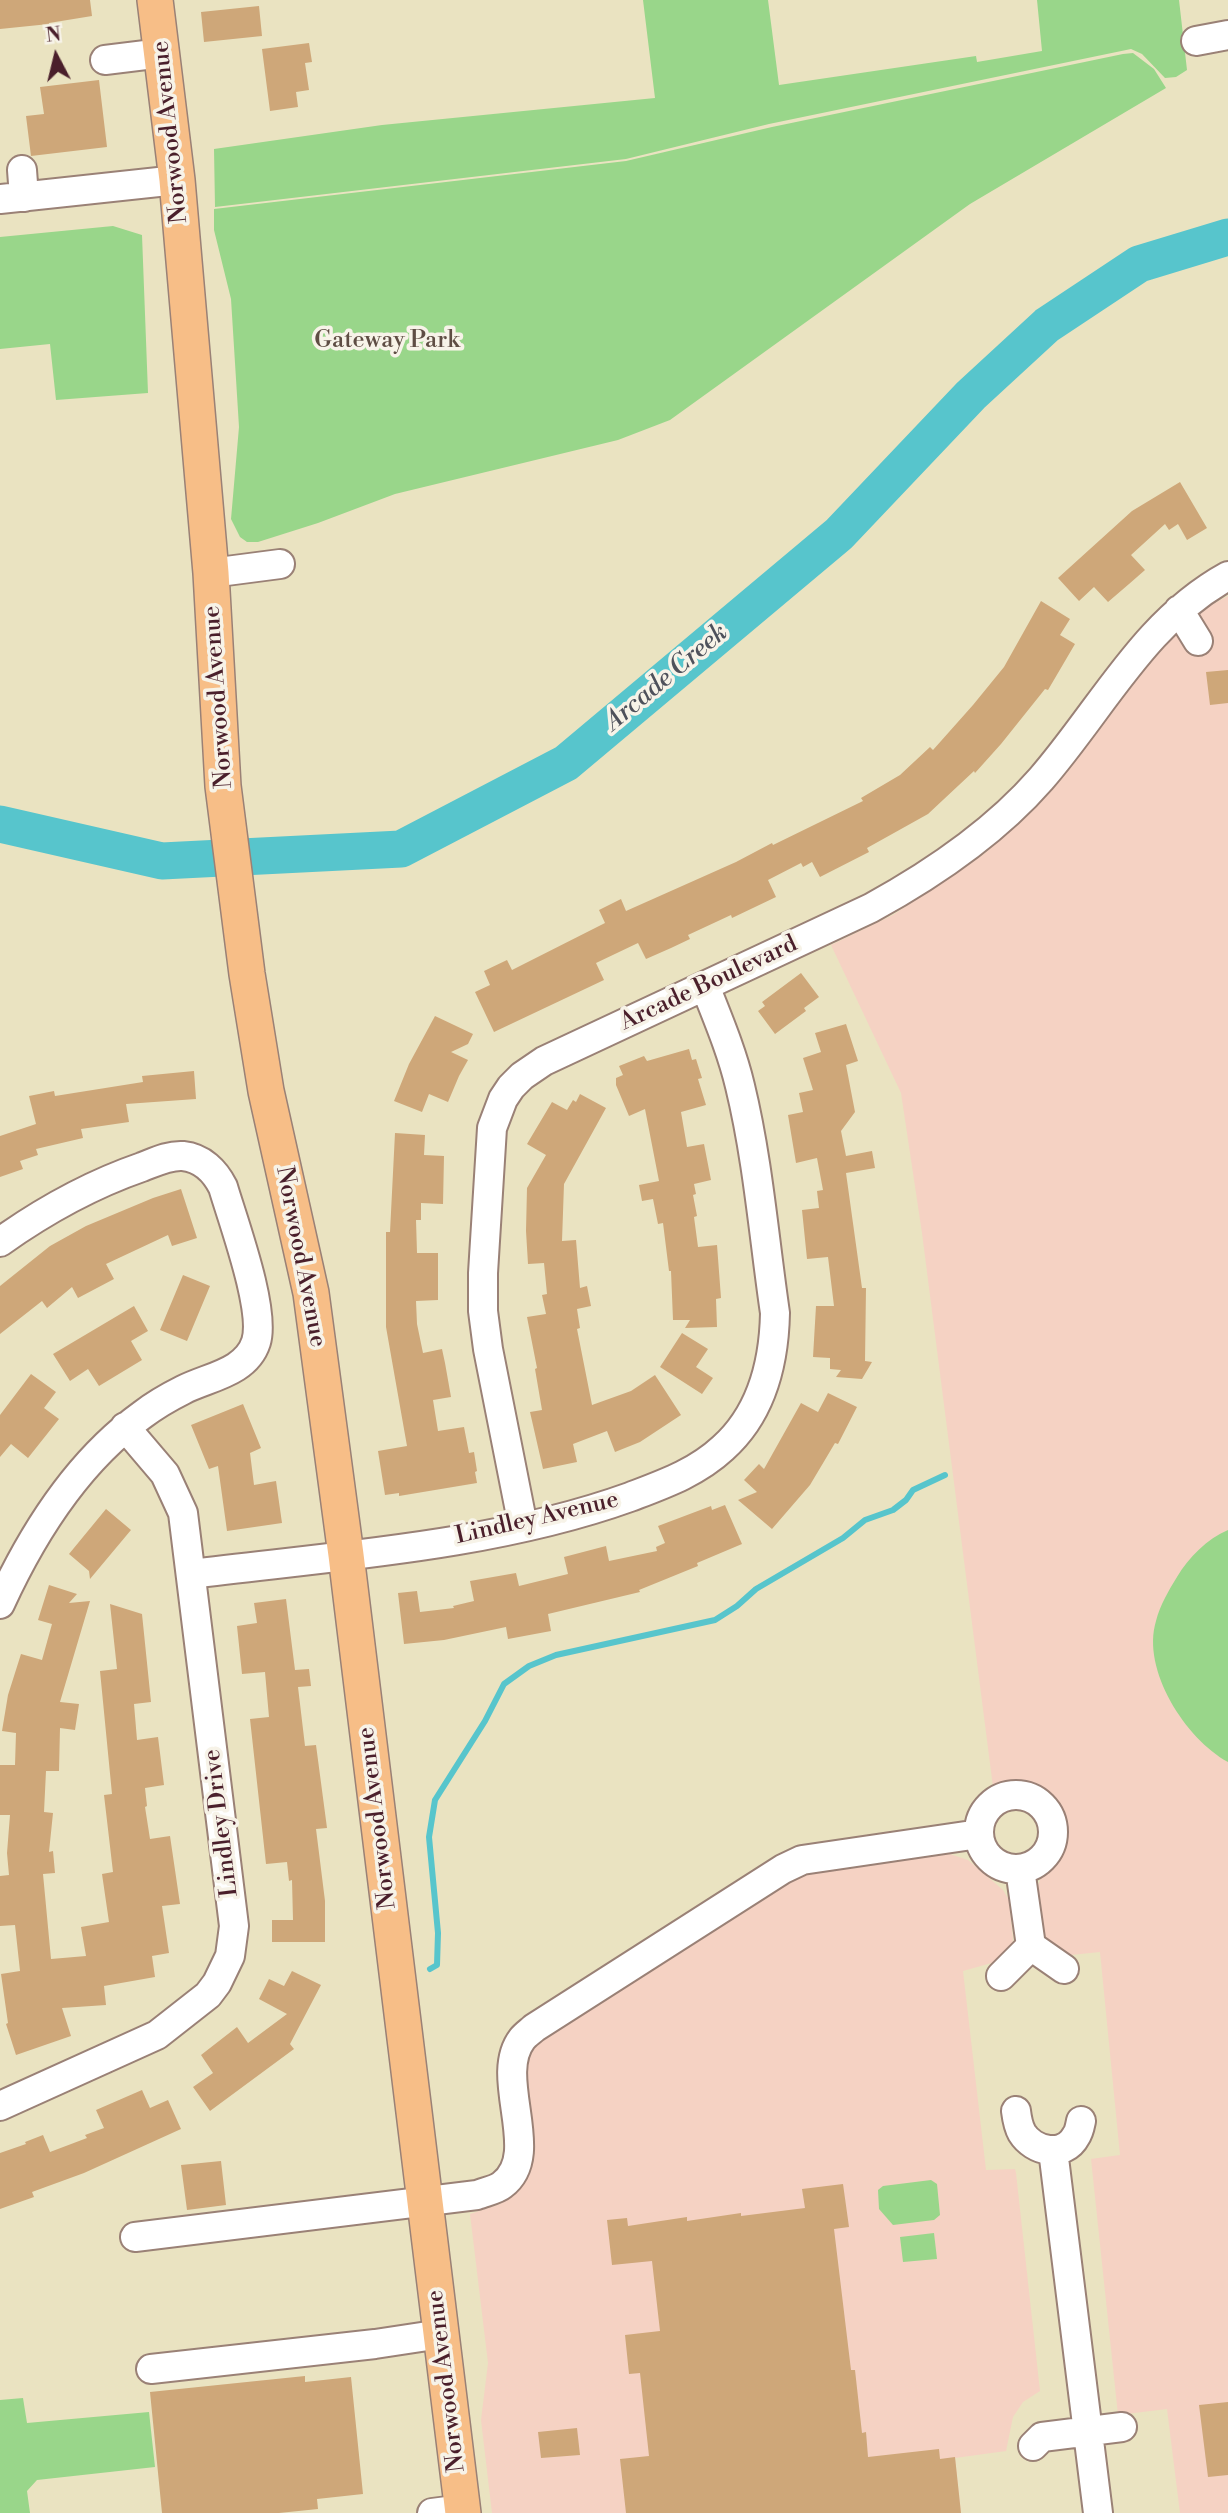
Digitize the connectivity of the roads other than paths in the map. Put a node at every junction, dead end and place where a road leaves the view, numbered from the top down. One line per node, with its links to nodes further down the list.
1 (155, 0): 4 (main road, Norwood Avenue)
2 (1228, 35): 3 (street)
3 (1196, 41)
4 (162, 53): 5 (street); 6 (main road, Norwood Avenue)
5 (104, 60)
6 (177, 180): 7 (street); 9 (main road, Norwood Avenue)
7 (15, 189)
8 (280, 564): 9 (street)
9 (211, 573): 17 (main road, Norwood Avenue)
10 (1228, 576): 11 (street, Arcade Boulevard)
11 (1179, 610): 12 (street); 13 (street, Arcade Boulevard)
12 (1198, 641)
13 (705, 986): 16 (street, Arcade Boulevard); 16 (street, Lindley Avenue)
14 (0, 1242): 15 (street)
15 (125, 1427): 18 (street, Lindley Drive); 19 (street)
16 (523, 1526): 17 (street, Lindley Avenue)
17 (346, 1555): 18 (street, Lindley Avenue); 29 (main road, Norwood Avenue)
18 (191, 1574): 25 (street, Lindley Drive)
19 (0, 1604)
20 (979, 1834): 21 (street); 21 (street); 29 (street)
21 (1020, 1869): 22 (street)
22 (1031, 1947): 23 (street); 24 (street)
23 (1064, 1969)
24 (1001, 1976)
25 (0, 2106)
26 (1016, 2112): 28 (street)
27 (1081, 2121): 28 (street)
28 (1053, 2150): 34 (street)
29 (425, 2201): 30 (street); 31 (main road, Norwood Avenue)
30 (135, 2237)
31 (441, 2334): 32 (street); 36 (main road, Norwood Avenue)
32 (151, 2369)
33 (1122, 2427): 34 (street)
34 (1087, 2432): 35 (street); 37 (street)
35 (1033, 2446)
36 (452, 2512)
37 (1098, 2513)

